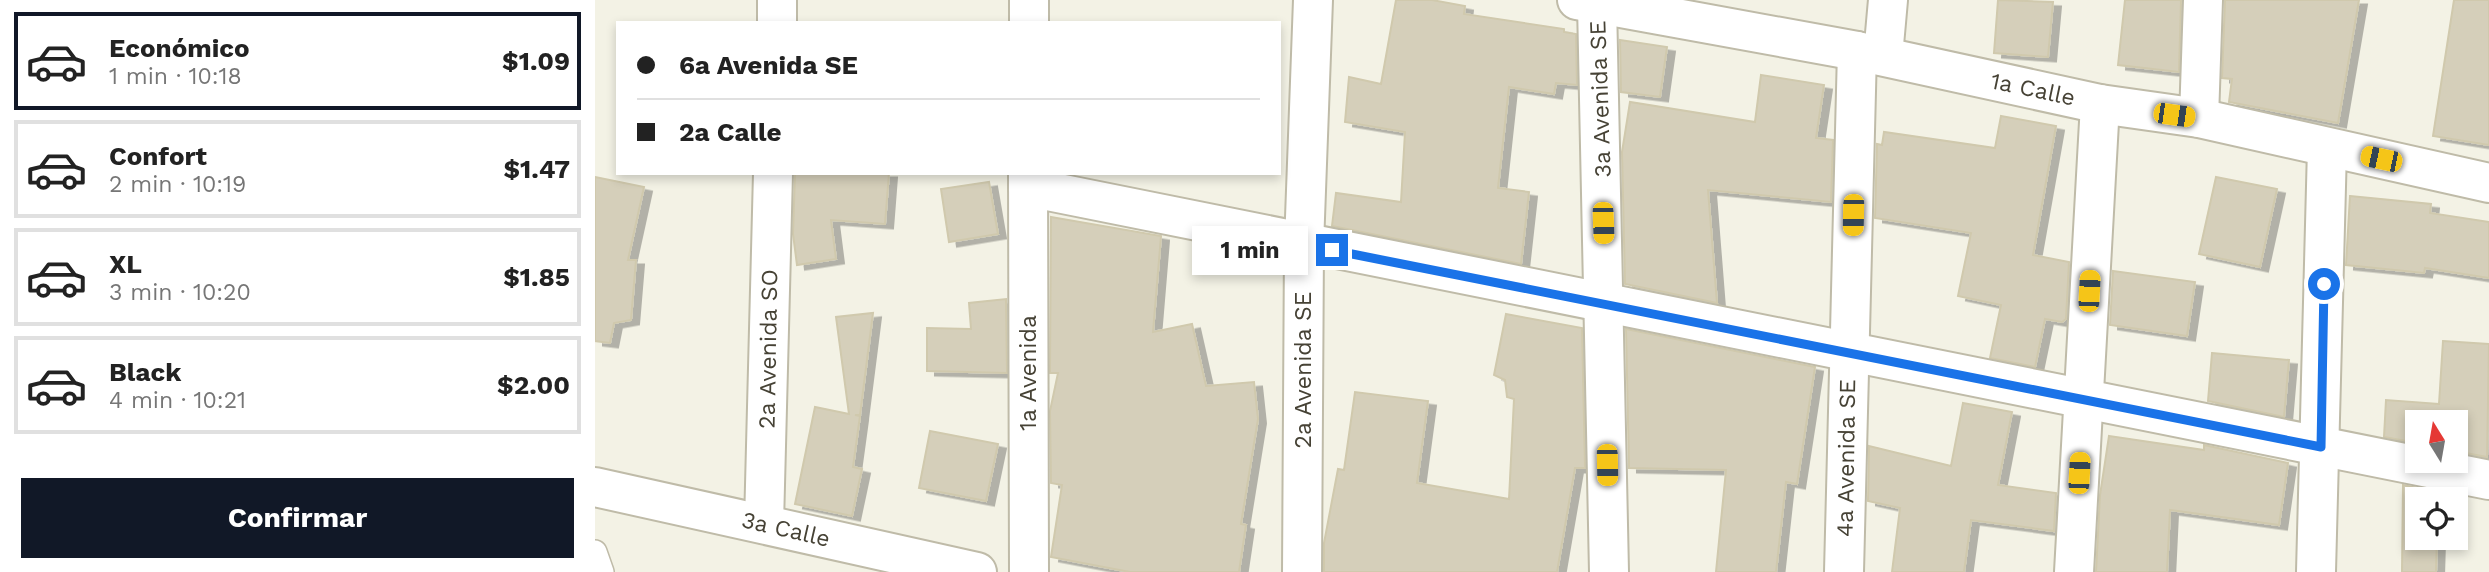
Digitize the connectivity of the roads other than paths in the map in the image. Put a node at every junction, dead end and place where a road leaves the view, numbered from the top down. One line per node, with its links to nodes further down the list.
1 (777, 0): 7 (street)
2 (1029, 0): 8 (street)
3 (1313, 0): 16 (street, 2a Avenida SE)
4 (1888, 0): 9 (street, 4a Avenida SE)
5 (2203, 0): 11 (street)
6 (1582, 1): 9 (street, 1a Calle); 17 (street, 3a Avenida SE)
7 (777, 21)
8 (1029, 21)
9 (1870, 53): 10 (street, 1a Calle); 18 (street, 4a Avenida SE)
10 (2099, 103): 11 (street, 1a Calle); 19 (street)
11 (2199, 118): 12 (street, 1a Calle)
12 (2327, 148): 15 (street, 1a Calle); 20 (street)
13 (773, 175): 23 (street, 2a Avenida SO)
14 (1028, 180): 16 (street); 28 (street, 1a Avenida)
15 (2489, 183)
16 (1304, 245): 17 (street); 29 (street, 2a Avenida SE)
17 (1606, 304): 18 (street); 30 (street, 3a Avenida SE)
18 (1849, 352): 19 (street); 31 (street, 4a Avenida SE)
19 (2083, 398): 20 (street); 32 (street)
20 (2321, 447): 21 (street); 33 (street)
21 (2489, 480)
22 (595, 487): 23 (street, 3a Calle)
23 (764, 524): 25 (street, 3a Calle)
24 (595, 552): 26 (lane)
25 (876, 561): 27 (street, 3a Calle)
26 (601, 572)
27 (977, 572)
28 (1029, 572)
29 (1302, 572)
30 (1608, 572)
31 (1843, 572)
32 (2074, 572)
33 (2316, 572)

